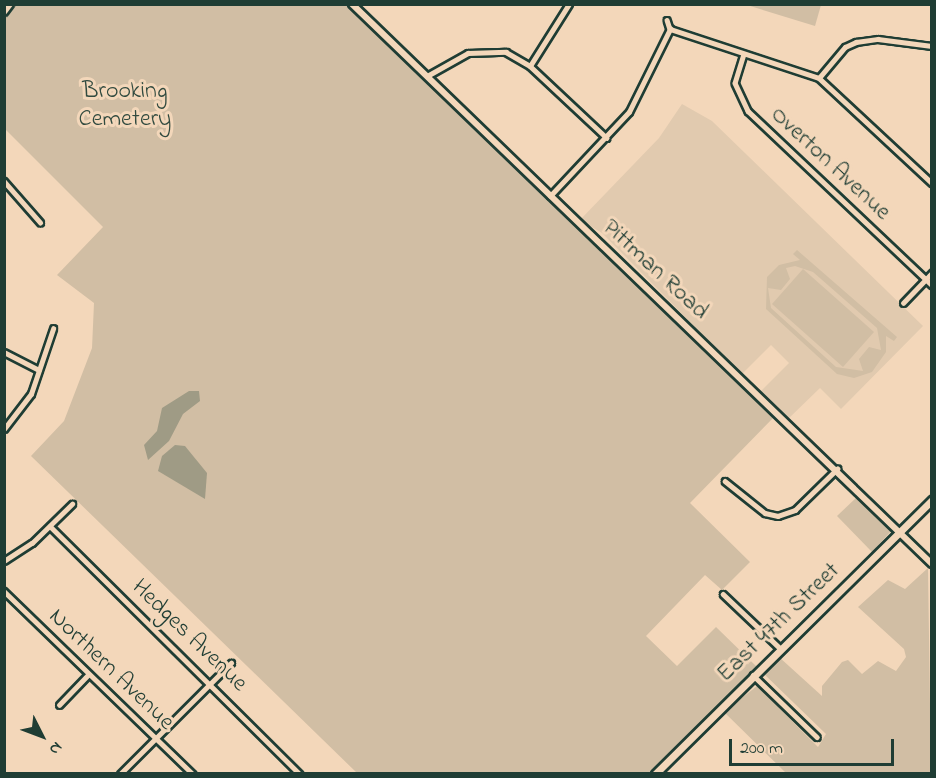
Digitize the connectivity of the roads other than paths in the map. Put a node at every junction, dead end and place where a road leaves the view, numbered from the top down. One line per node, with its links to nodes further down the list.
1 (569, 4): 9 (street)
2 (10, 5): 4 (street)
3 (352, 5): 10 (street, Pittman Road)
4 (4, 12)
5 (667, 20): 6 (street)
6 (670, 28): 8 (street); 12 (street)
7 (931, 46): 11 (street)
8 (744, 54): 11 (street); 18 (street, Overton Avenue)
9 (530, 66): 10 (street); 12 (street)
10 (427, 76): 15 (street, Pittman Road)
11 (819, 78): 14 (street)
12 (607, 138): 15 (street)
13 (4, 181): 16 (street)
14 (932, 183)
15 (550, 196): 25 (street, Pittman Road)
16 (40, 222)
17 (932, 273): 18 (street)
18 (925, 279): 19 (street, Overton Avenue); 20 (street)
19 (932, 285)
20 (903, 303)
21 (53, 329): 23 (street)
22 (4, 352): 23 (street)
23 (39, 370): 24 (street)
24 (4, 429)
25 (837, 469): 26 (street); 30 (street, Pittman Road)
26 (725, 481)
27 (932, 500): 30 (main road, East 47th Street)
28 (72, 504): 29 (street)
29 (50, 526): 31 (street); 39 (street, Hedges Avenue)
30 (899, 532): 32 (street, Pittman Road); 35 (main road, East 47th Street)
31 (4, 561)
32 (932, 564)
33 (4, 591): 37 (street, Northern Avenue)
34 (723, 594): 35 (street)
35 (781, 649): 38 (main road, East 47th Street)
36 (231, 663): 39 (street)
37 (88, 675): 40 (street); 42 (street, Northern Avenue)
38 (753, 675): 41 (street); 46 (main road, East 47th Street)
39 (211, 683): 42 (street); 45 (street, Hedges Avenue)
40 (59, 705)
41 (817, 737)
42 (156, 738): 43 (street); 44 (street, Northern Avenue)
43 (120, 774)
44 (193, 774)
45 (300, 774)
46 (655, 774)

